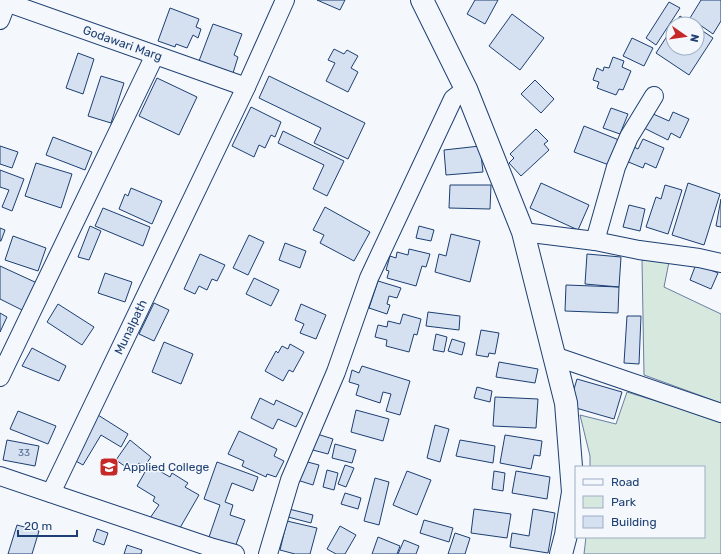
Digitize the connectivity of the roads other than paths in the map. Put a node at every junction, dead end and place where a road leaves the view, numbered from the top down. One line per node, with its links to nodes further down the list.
1 (286, 0): 6 (street, Munalpath)
2 (422, 0): 7 (street)
3 (3, 1): 4 (street); 5 (street, Godawari Marg)
4 (0, 20)
5 (155, 55): 6 (street, Godawari Marg); 13 (street)
6 (246, 87): 16 (street, Munalpath)
7 (466, 89): 9 (street); 19 (street)
8 (654, 96): 10 (street)
9 (523, 232): 10 (street); 12 (street)
10 (595, 241): 11 (street)
11 (721, 263)
12 (554, 356): 14 (street); 20 (street)
13 (0, 377)
14 (721, 413)
15 (0, 476): 16 (street)
16 (51, 493): 17 (street)
17 (212, 551): 18 (street)
18 (235, 554)
19 (268, 554)
20 (561, 554)

